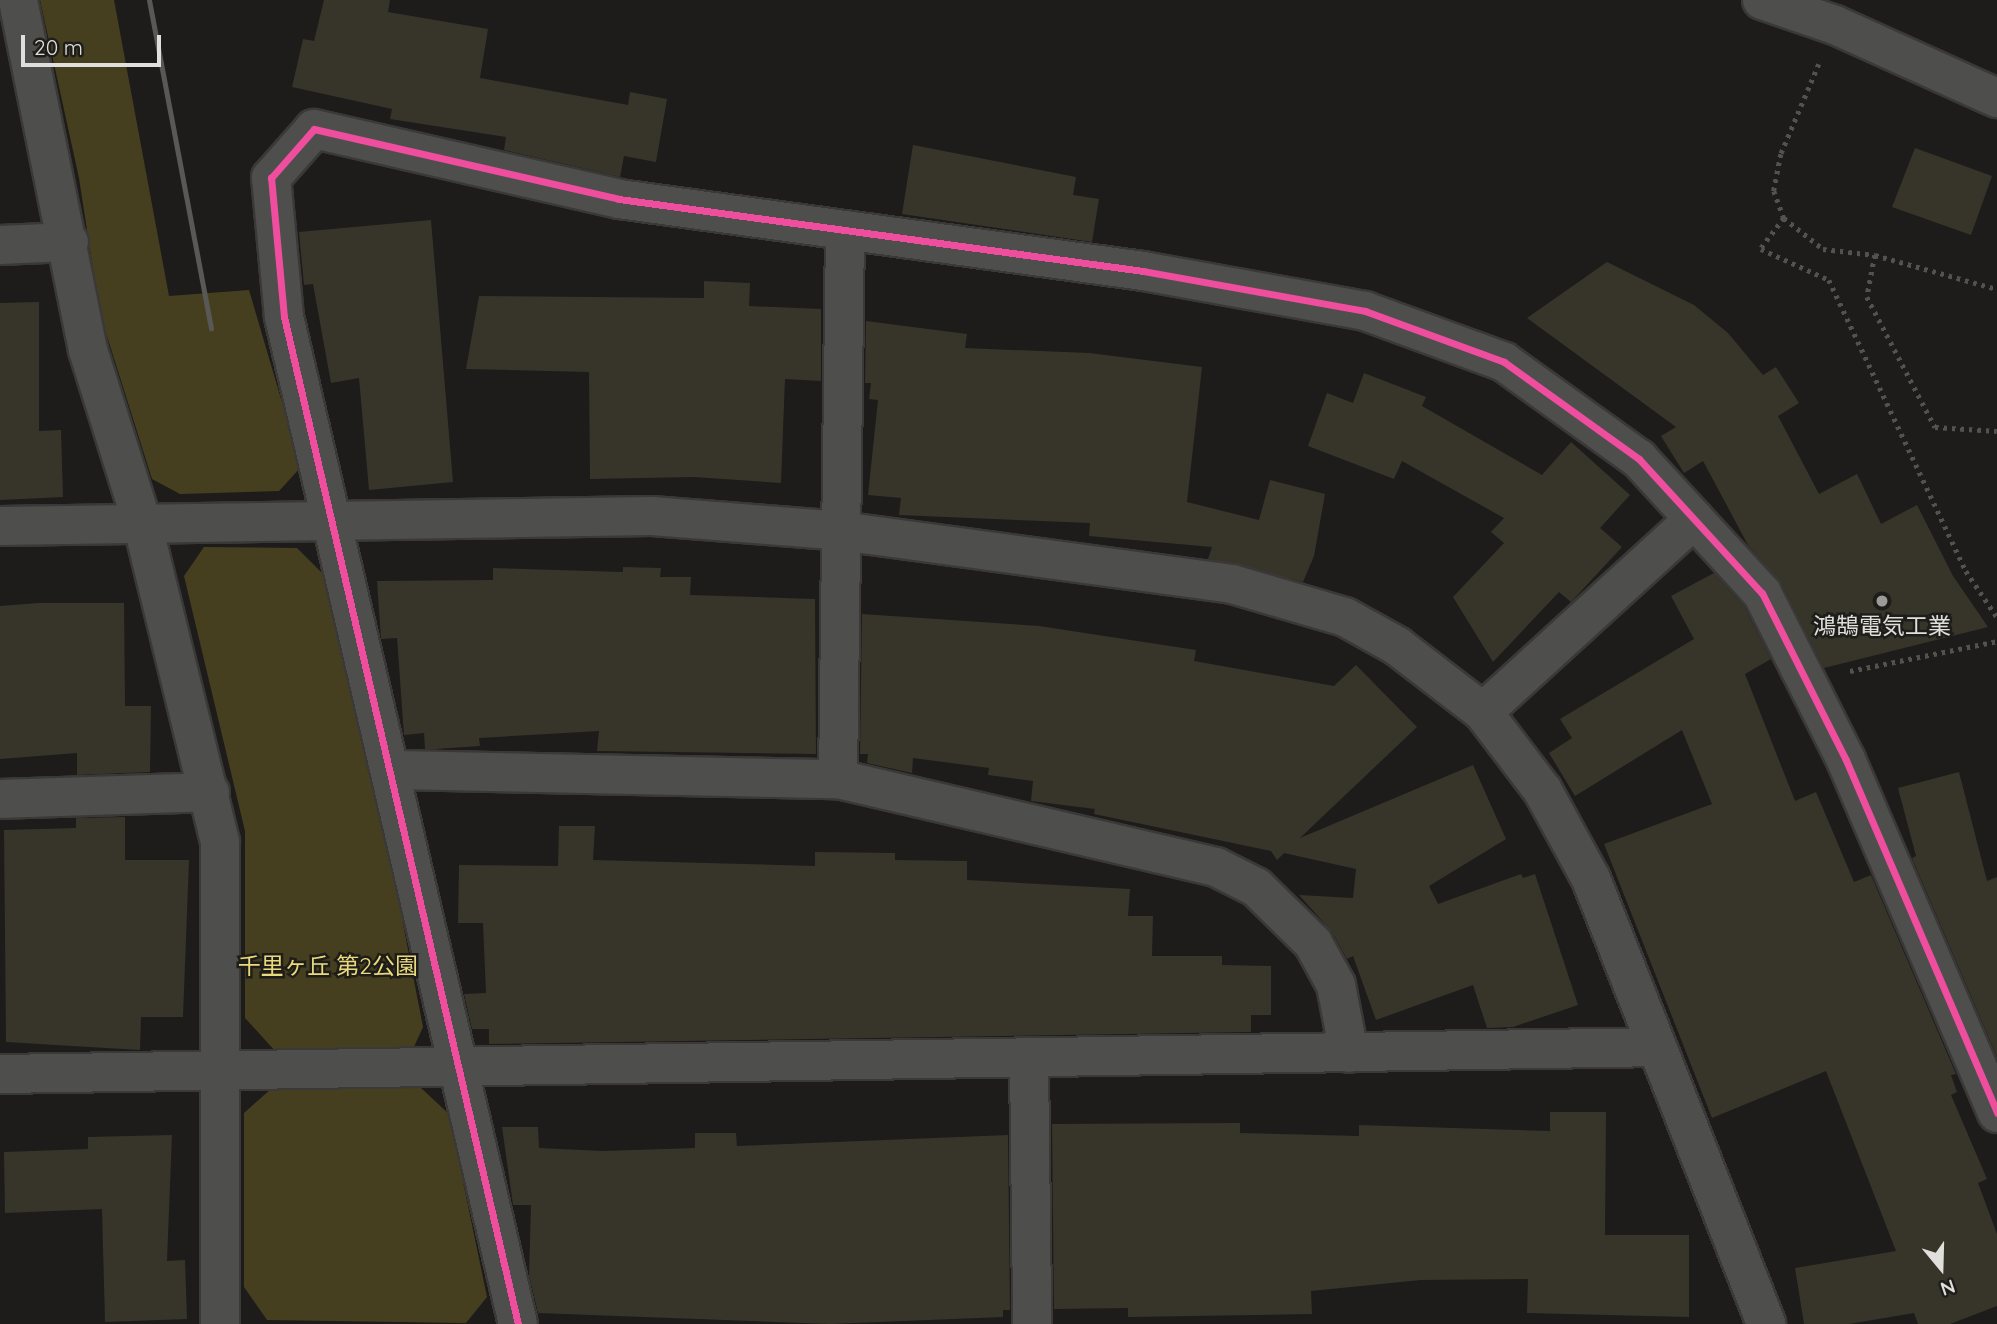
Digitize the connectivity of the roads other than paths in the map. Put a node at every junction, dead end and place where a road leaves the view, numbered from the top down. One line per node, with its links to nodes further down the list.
1 (18, 0): 5 (street)
2 (1762, 0): 3 (street)
3 (1997, 98)
4 (845, 230): 7 (street); 8 (street); 11 (street)
5 (69, 242): 6 (street); 9 (street)
6 (0, 245)
7 (333, 518): 9 (street); 11 (street); 13 (street)
8 (1694, 519): 12 (street); 23 (street)
9 (142, 522): 10 (street); 15 (street)
10 (0, 526)
11 (841, 531): 12 (street); 14 (street)
12 (1483, 712): 17 (street)
13 (393, 769): 14 (street); 21 (street)
14 (838, 779): 18 (street)
15 (210, 792): 16 (street); 20 (street)
16 (0, 799)
17 (1657, 1047): 18 (street); 27 (street)
18 (1349, 1053): 19 (street)
19 (1029, 1060): 21 (street); 26 (street)
20 (217, 1070): 21 (street); 22 (street); 24 (street)
21 (456, 1070): 25 (street)
22 (0, 1074)
23 (1997, 1112)
24 (220, 1324)
25 (519, 1324)
26 (1032, 1324)
27 (1766, 1324)

